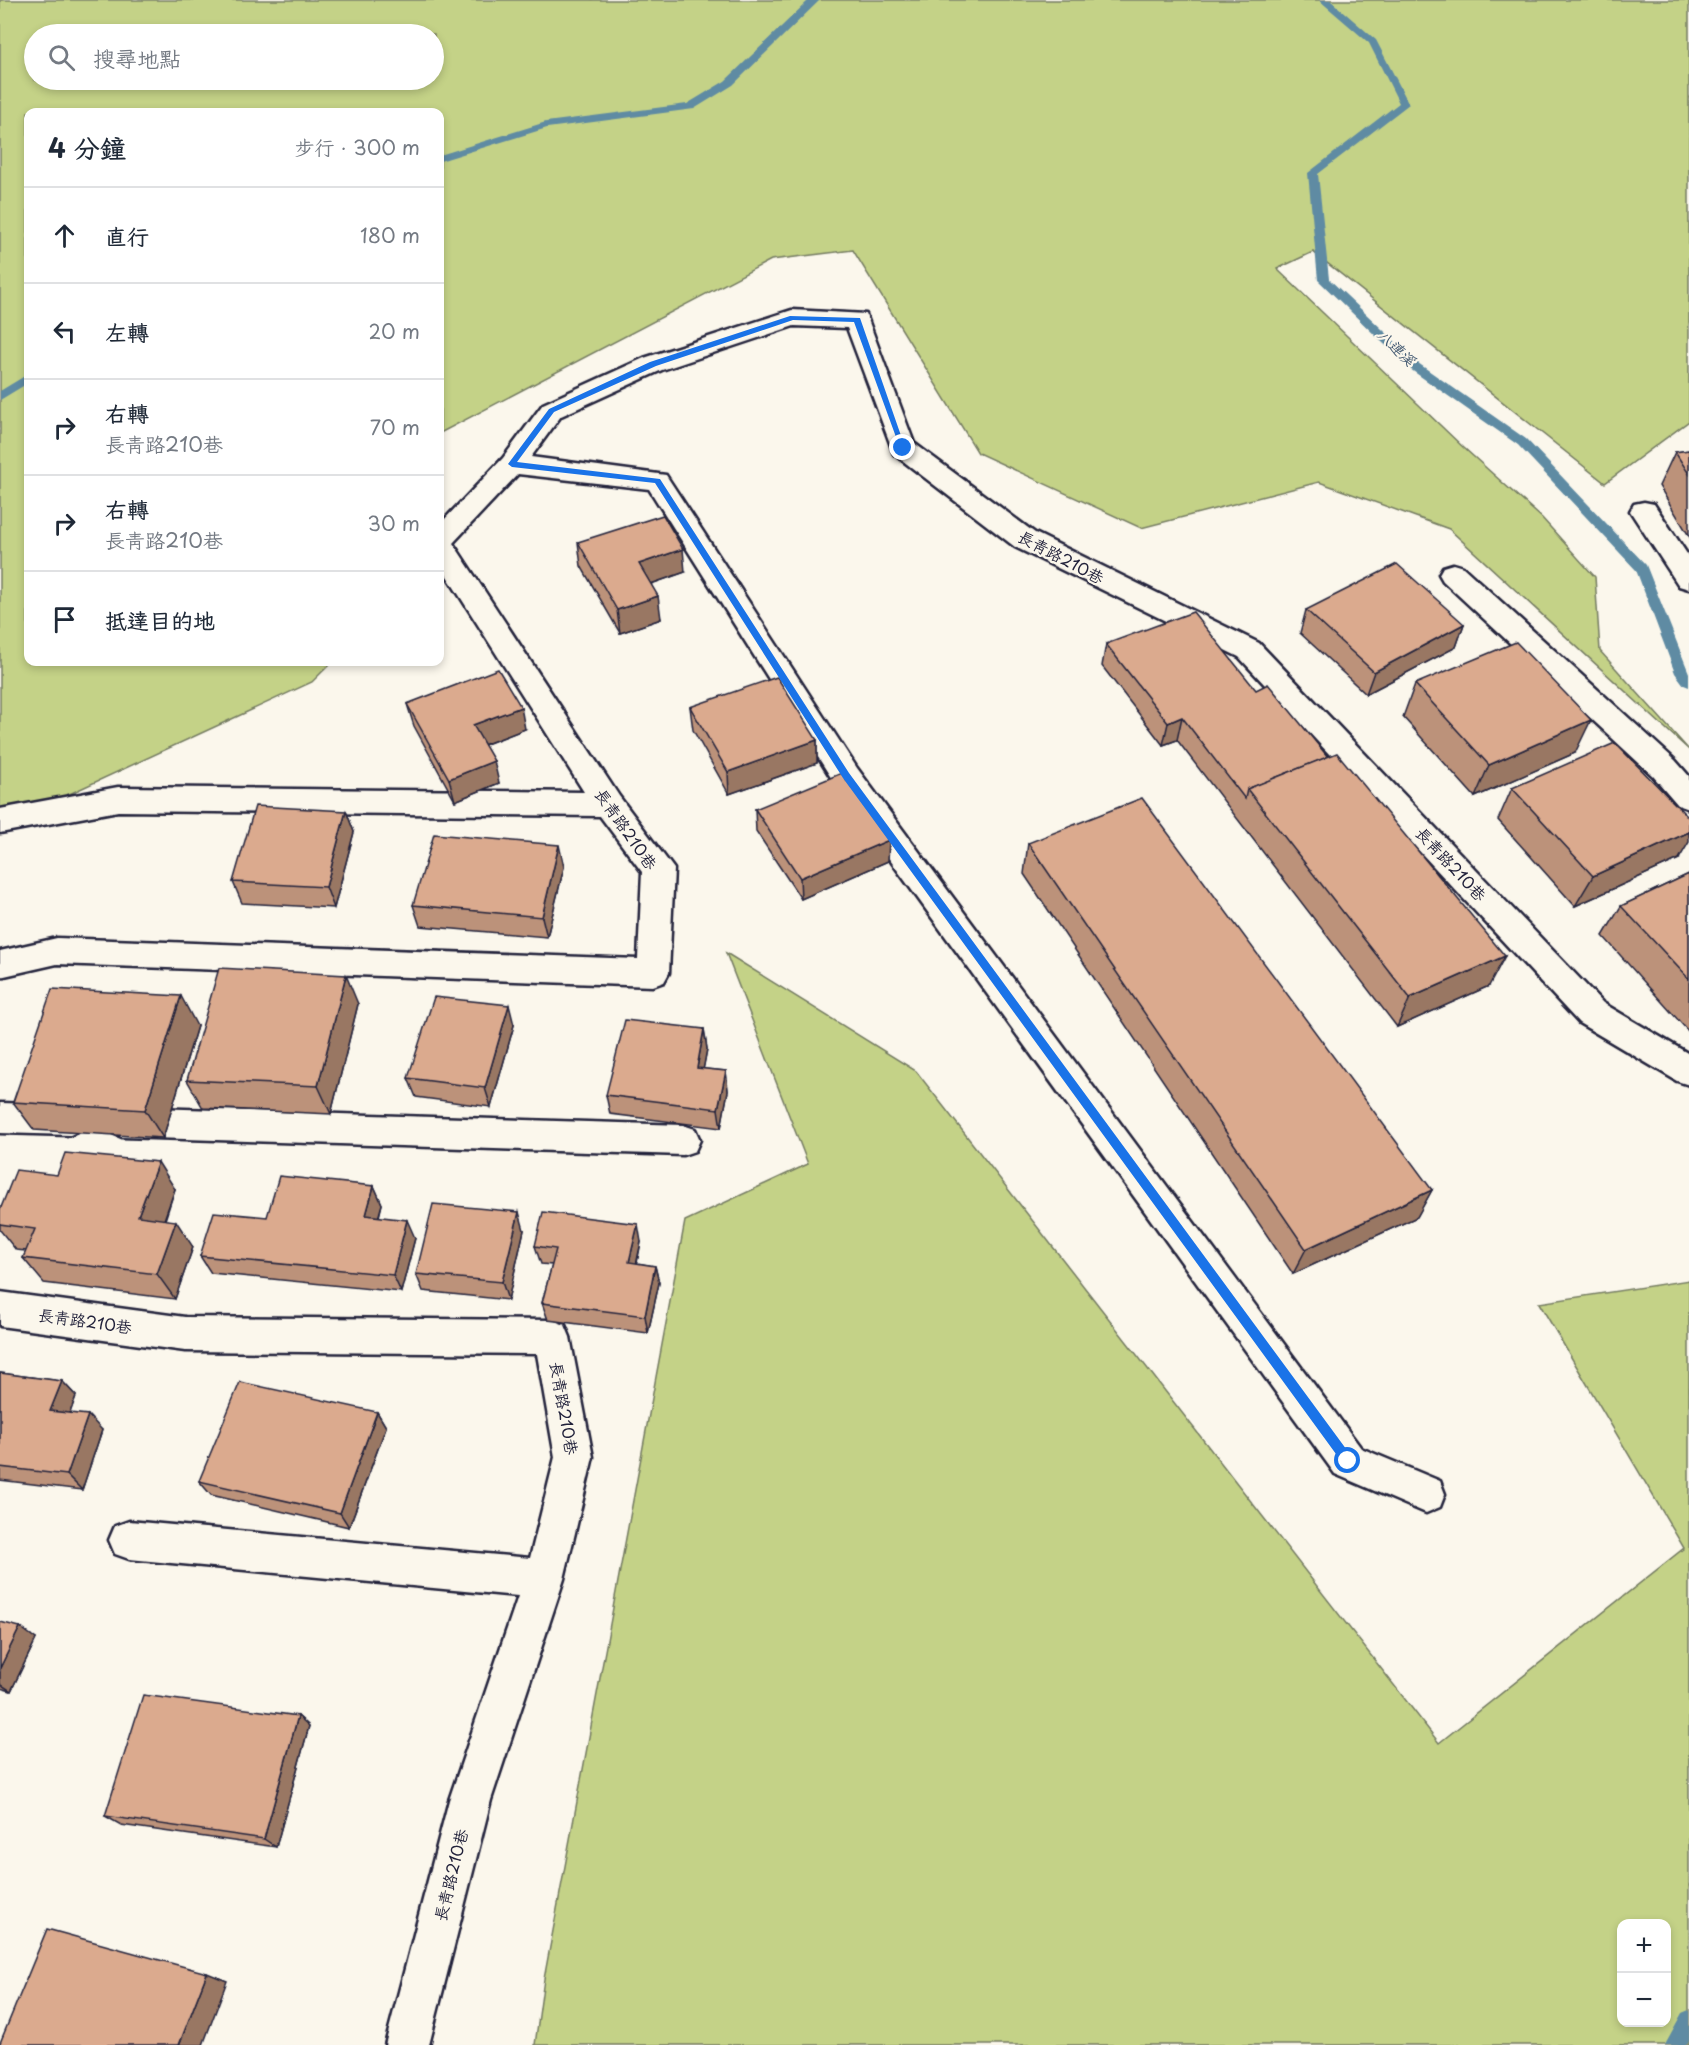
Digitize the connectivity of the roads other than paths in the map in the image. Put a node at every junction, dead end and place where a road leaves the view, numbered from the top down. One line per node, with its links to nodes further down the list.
1 (512, 464): 3 (lane, 長青路210巷); 11 (lane, 長青路210巷); 15 (lane)
2 (1644, 511): 6 (lane)
3 (444, 538)
4 (444, 548): 8 (lane, 長青路210巷)
5 (1453, 574): 7 (lane)
6 (1689, 579)
7 (1689, 797)
8 (608, 804): 9 (lane); 10 (lane, 長青路210巷)
9 (0, 821)
10 (0, 964)
11 (1689, 1071)
12 (0, 1118): 13 (lane)
13 (683, 1140)
14 (0, 1309): 17 (lane, 長青路210巷)
15 (1426, 1494)
16 (129, 1540): 17 (lane)
17 (544, 1579): 18 (lane, 長青路210巷)
18 (407, 2045)

